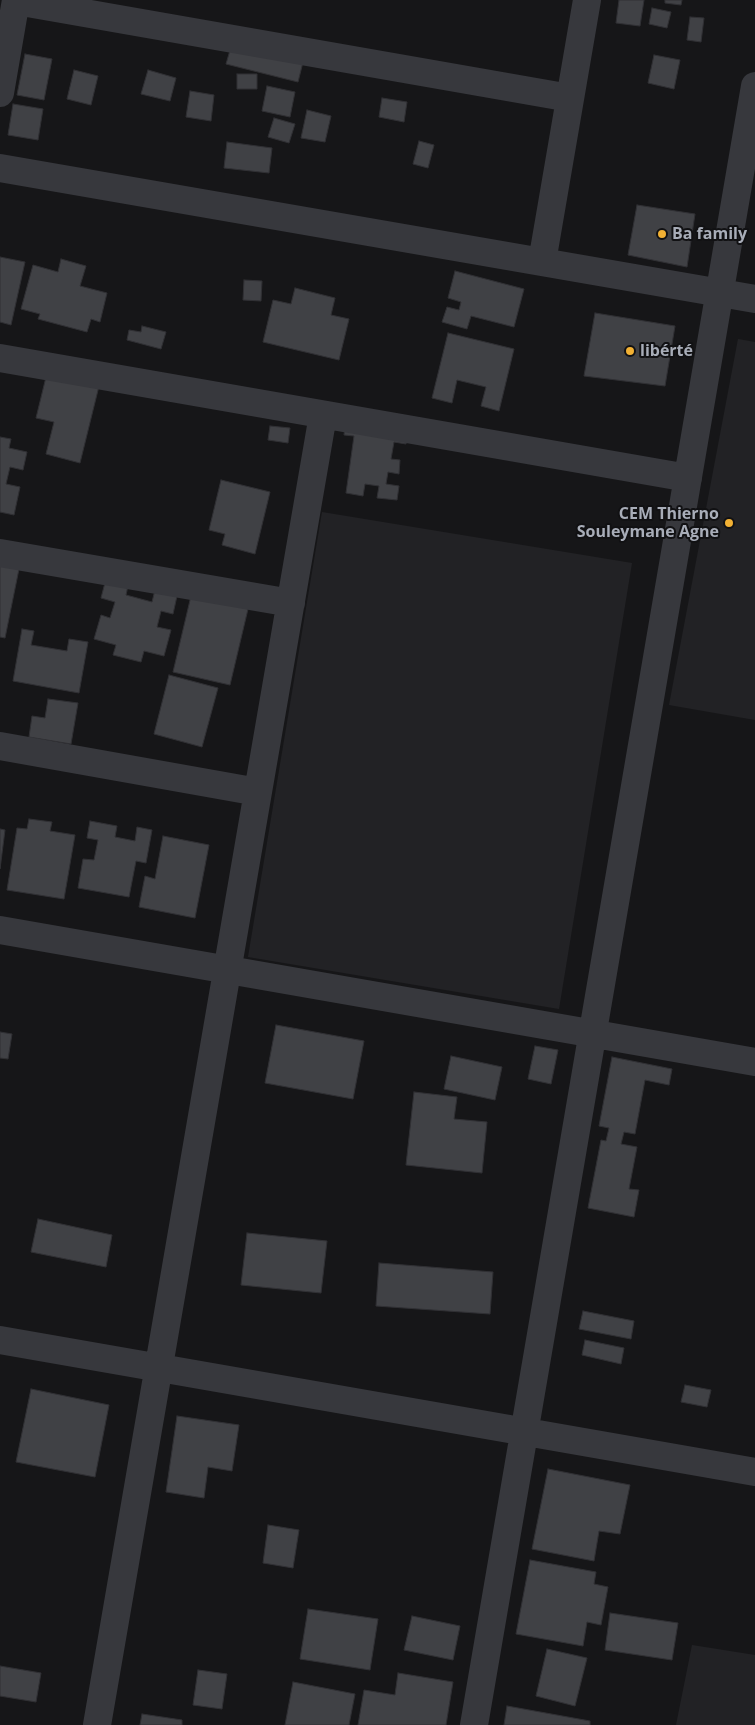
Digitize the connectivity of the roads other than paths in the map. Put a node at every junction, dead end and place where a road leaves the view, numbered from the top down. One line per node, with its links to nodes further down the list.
1 (16, 0): 4 (street); 5 (street)
2 (587, 0): 5 (street)
3 (755, 86): 8 (street)
4 (0, 93)
5 (570, 98): 7 (street)
6 (0, 168): 7 (street)
7 (542, 262): 8 (street)
8 (720, 293): 9 (street); 12 (street)
9 (755, 299)
10 (0, 358): 11 (street)
11 (323, 414): 12 (street); 14 (street)
12 (688, 478): 19 (street)
13 (0, 553): 14 (street)
14 (291, 603): 16 (street)
15 (0, 746): 16 (street)
16 (258, 792): 18 (street)
17 (0, 930): 18 (street)
18 (228, 970): 19 (street); 22 (street)
19 (593, 1034): 20 (street); 23 (street)
20 (755, 1062)
21 (0, 1340): 22 (street)
22 (158, 1368): 23 (street); 25 (street)
23 (525, 1432): 24 (street); 26 (street)
24 (755, 1472)
25 (97, 1725)
26 (474, 1725)

